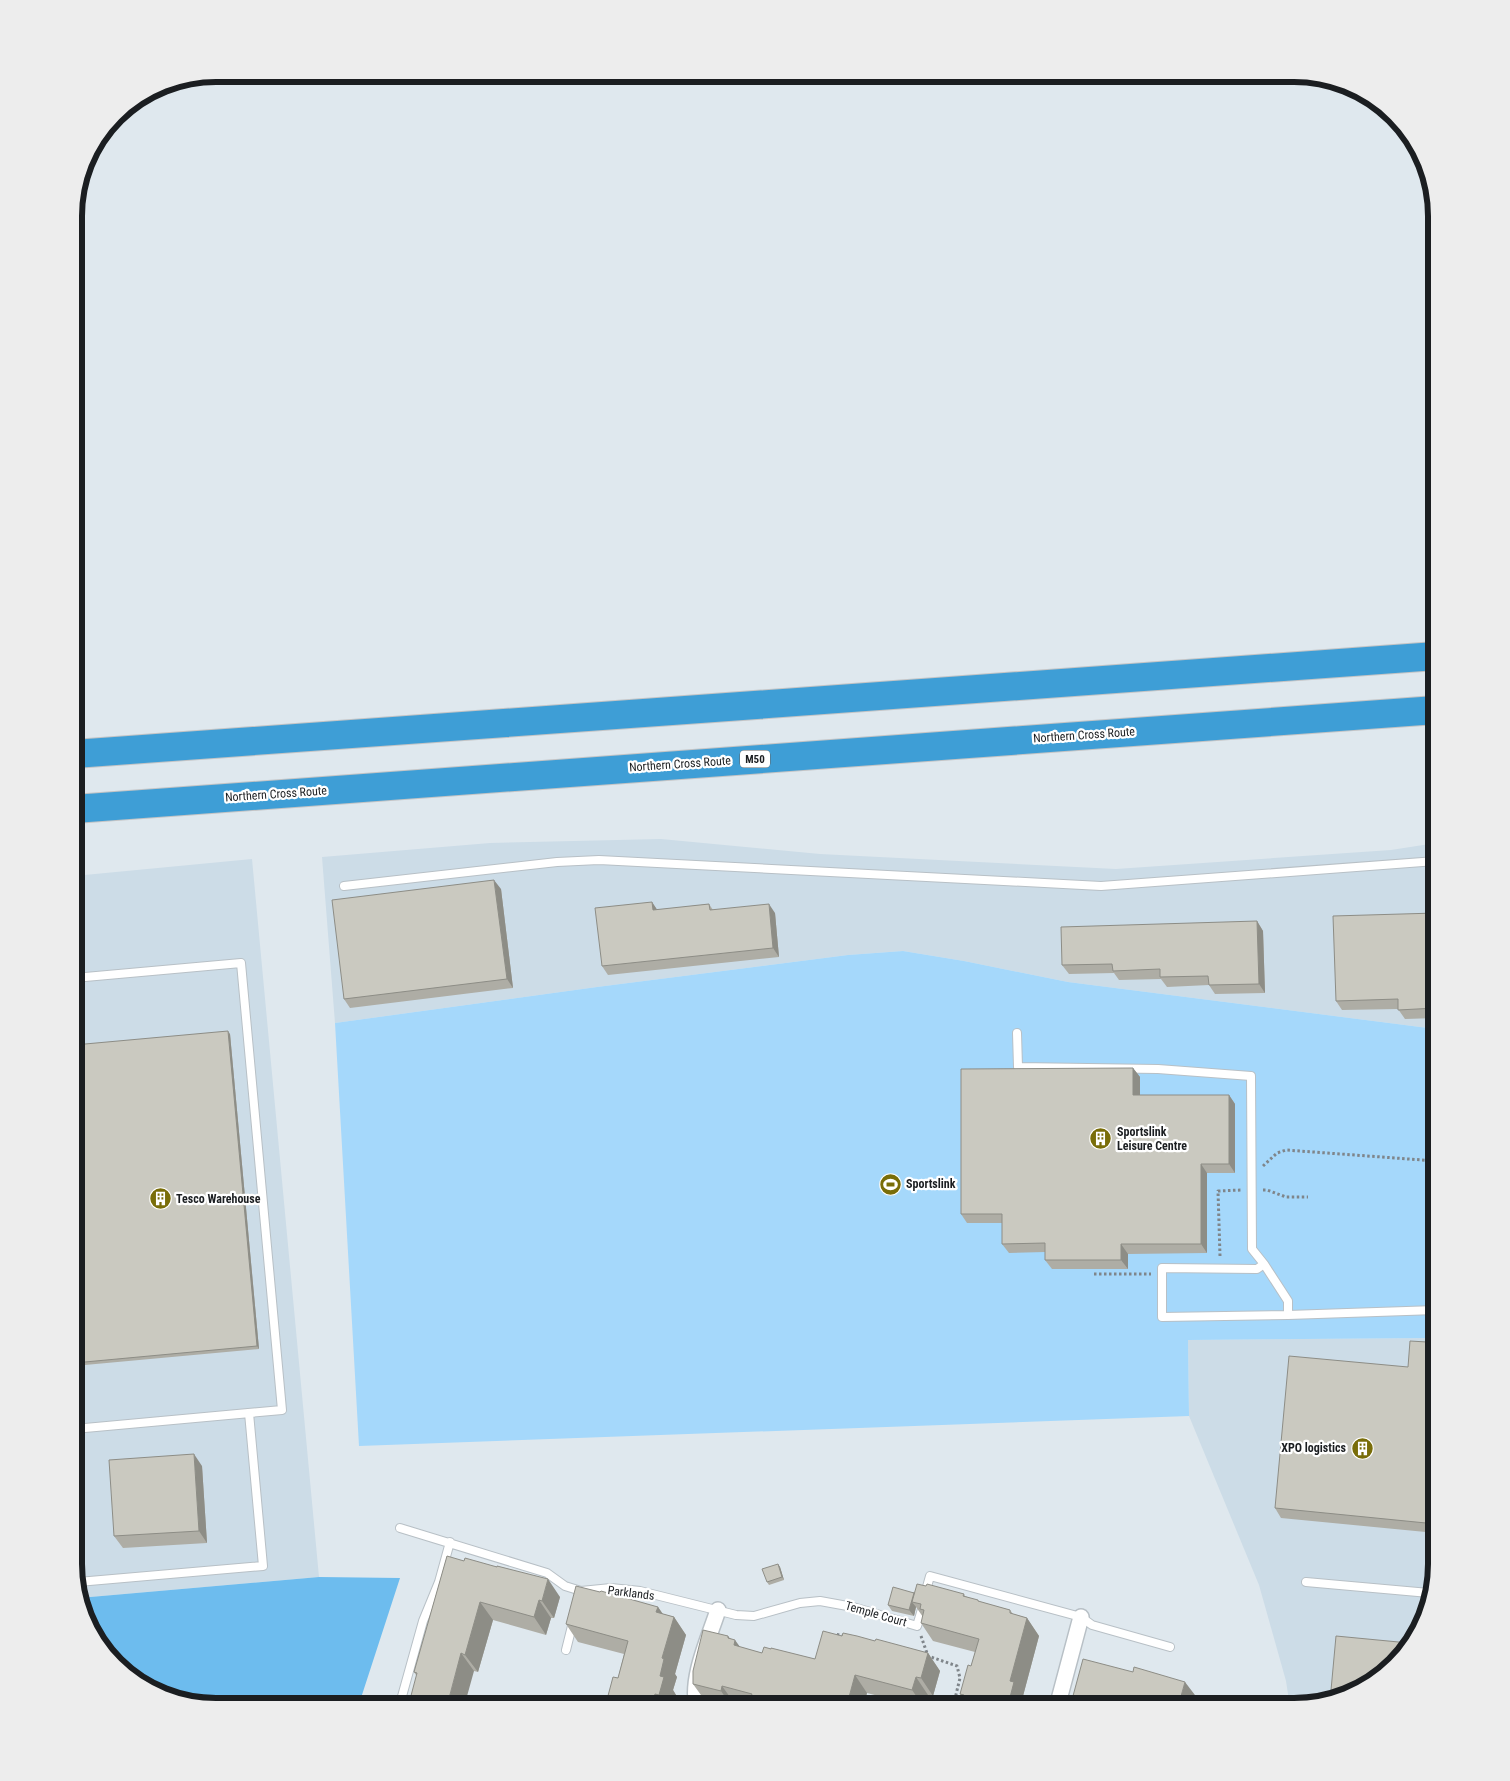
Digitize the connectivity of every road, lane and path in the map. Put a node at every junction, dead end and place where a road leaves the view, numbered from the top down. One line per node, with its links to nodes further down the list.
1 (1428, 657): 3 (highway)
2 (1428, 711): 4 (highway, Northern Cross Route / M50)
3 (83, 753)
4 (83, 808)
5 (1428, 862): 6 (lane)
6 (344, 886)
7 (83, 977): 18 (lane)
8 (1017, 1032): 13 (lane)
9 (1428, 1160): 10 (path)
10 (1263, 1174)
11 (1262, 1182): 12 (path)
12 (1262, 1190)
13 (1264, 1264): 15 (lane); 17 (lane)
14 (1094, 1274): 15 (path)
15 (1162, 1274): 17 (lane)
16 (1428, 1310): 17 (lane)
17 (1288, 1315)
18 (249, 1413): 19 (lane); 22 (lane)
19 (83, 1428)
20 (400, 1528): 21 (lane, Parklands)
21 (450, 1542): 24 (lane, Parklands); 37 (lane)
22 (84, 1581)
23 (1306, 1582): 25 (lane)
24 (582, 1590): 26 (lane); 27 (lane, Parklands)
25 (1424, 1592)
26 (579, 1599)
27 (718, 1610): 30 (lane, Temple Court); 38 (street)
28 (575, 1616): 34 (lane)
29 (1081, 1617): 30 (lane, Temple Court); 33 (lane, Temple Court); 40 (street)
30 (918, 1626): 36 (path)
31 (854, 1638): 32 (path)
32 (832, 1643)
33 (1170, 1647)
34 (566, 1650)
35 (919, 1653): 36 (path)
36 (928, 1656): 39 (path)
37 (402, 1698)
38 (694, 1698)
39 (955, 1698)
40 (1059, 1698)

